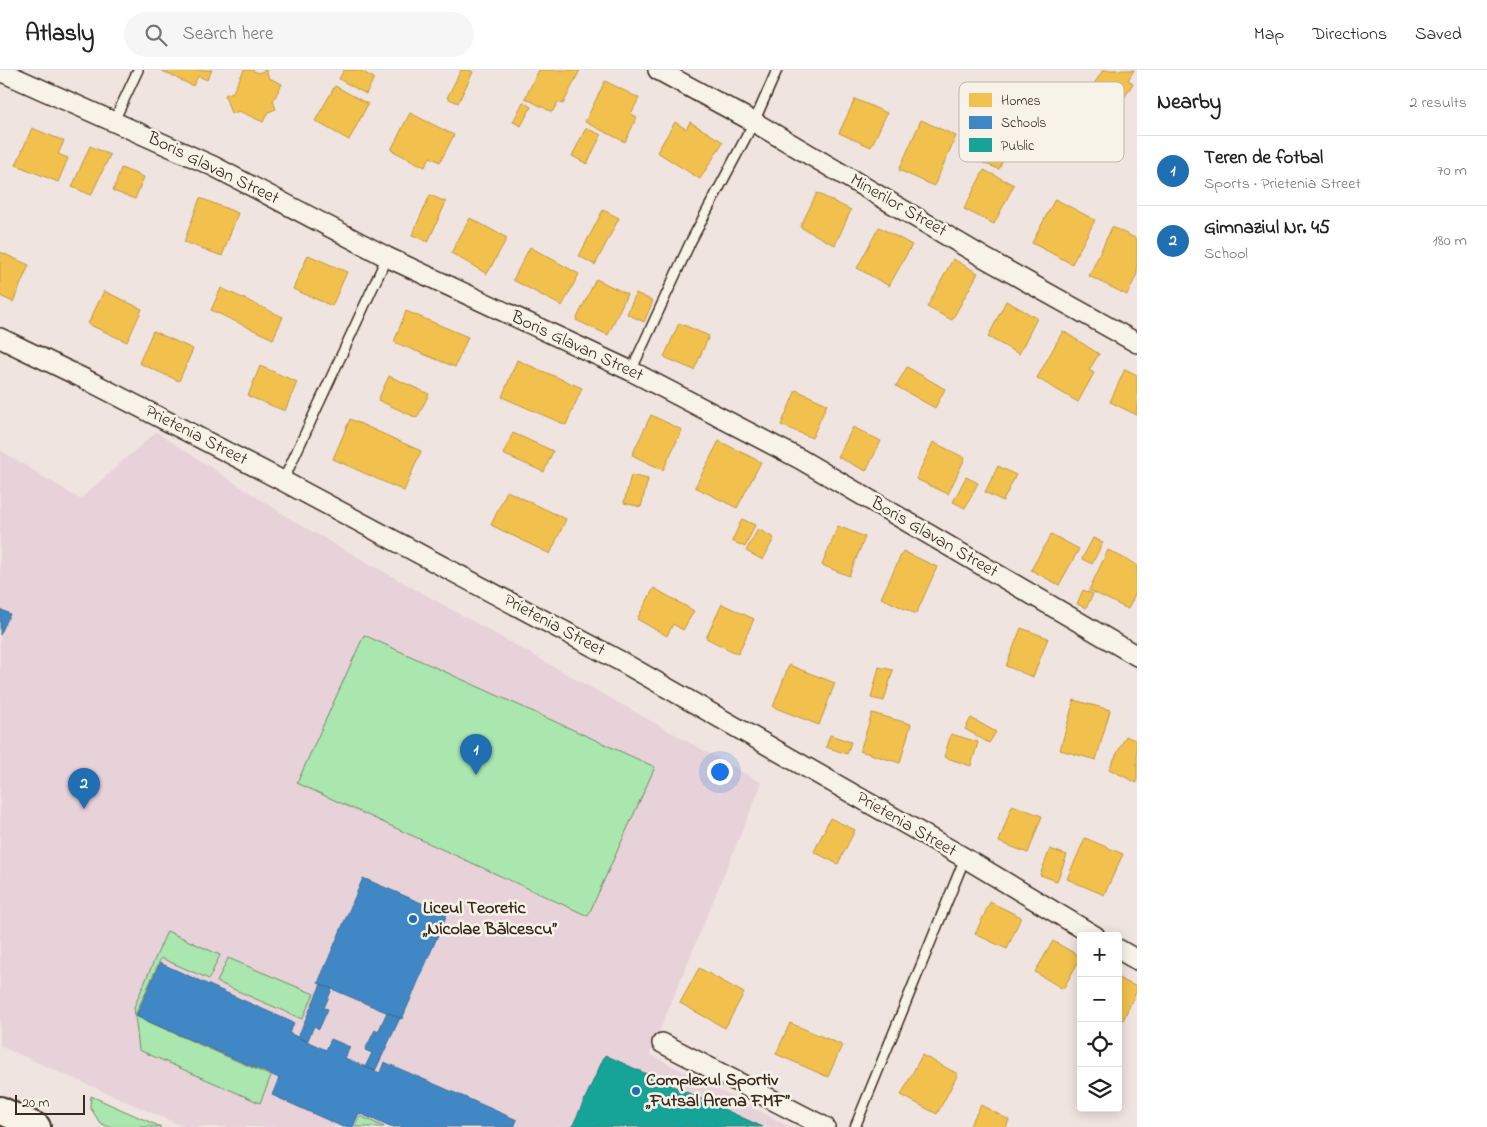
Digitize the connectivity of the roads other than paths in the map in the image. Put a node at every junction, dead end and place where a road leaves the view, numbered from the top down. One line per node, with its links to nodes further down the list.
1 (138, 70): 5 (lane)
2 (658, 70): 6 (street, Minerilor Street)
3 (777, 70): 6 (lane)
4 (0, 71): 5 (street, Boris Glavan Street)
5 (114, 121): 7 (street, Boris Glavan Street)
6 (754, 122): 9 (street, Minerilor Street); 10 (lane)
7 (387, 257): 10 (street, Boris Glavan Street); 11 (lane)
8 (0, 338): 11 (street, Prietenia Street)
9 (1137, 344)
10 (631, 371): 12 (street, Boris Glavan Street)
11 (283, 481): 13 (street, Prietenia Street)
12 (1137, 656)
13 (964, 858): 14 (street, Prietenia Street); 21 (lane)
14 (1088, 932)
15 (1122, 951): 16 (street)
16 (1137, 960)
17 (662, 1043): 20 (street)
18 (0, 1110): 19 (street)
19 (37, 1127)
20 (825, 1127)
21 (855, 1127)

